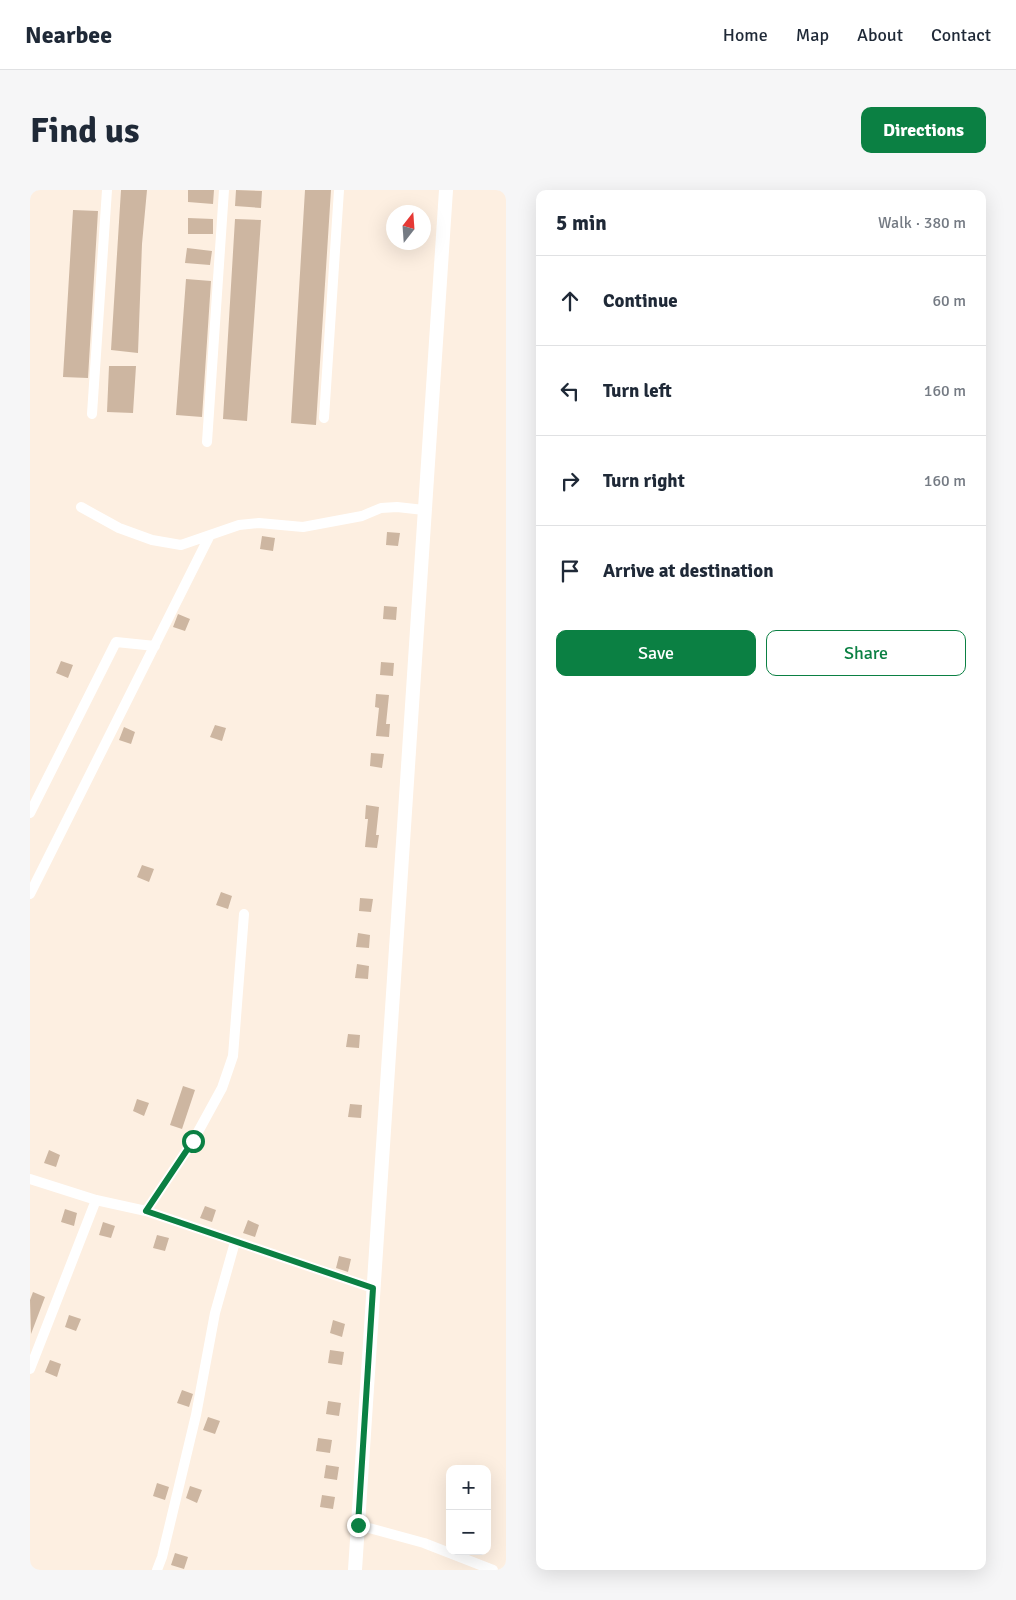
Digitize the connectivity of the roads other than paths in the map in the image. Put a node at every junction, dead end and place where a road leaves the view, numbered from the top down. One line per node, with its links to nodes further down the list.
1 (107, 190): 5 (street)
2 (224, 190): 7 (street)
3 (339, 190): 6 (street)
4 (446, 190): 9 (main road)
5 (92, 414)
6 (324, 418)
7 (207, 442)
8 (81, 507): 10 (street)
9 (424, 510): 10 (street); 19 (main road)
10 (210, 535): 11 (street)
11 (154, 646): 12 (street); 13 (street)
12 (30, 813)
13 (30, 894)
14 (244, 914): 17 (street)
15 (30, 1179): 16 (street)
16 (96, 1200): 17 (street); 20 (street)
17 (146, 1211): 18 (street)
18 (235, 1242): 19 (street); 22 (street)
19 (373, 1288): 21 (main road)
20 (30, 1369)
21 (358, 1525): 23 (main road); 24 (street)
22 (157, 1570)
23 (355, 1570)
24 (493, 1570)

